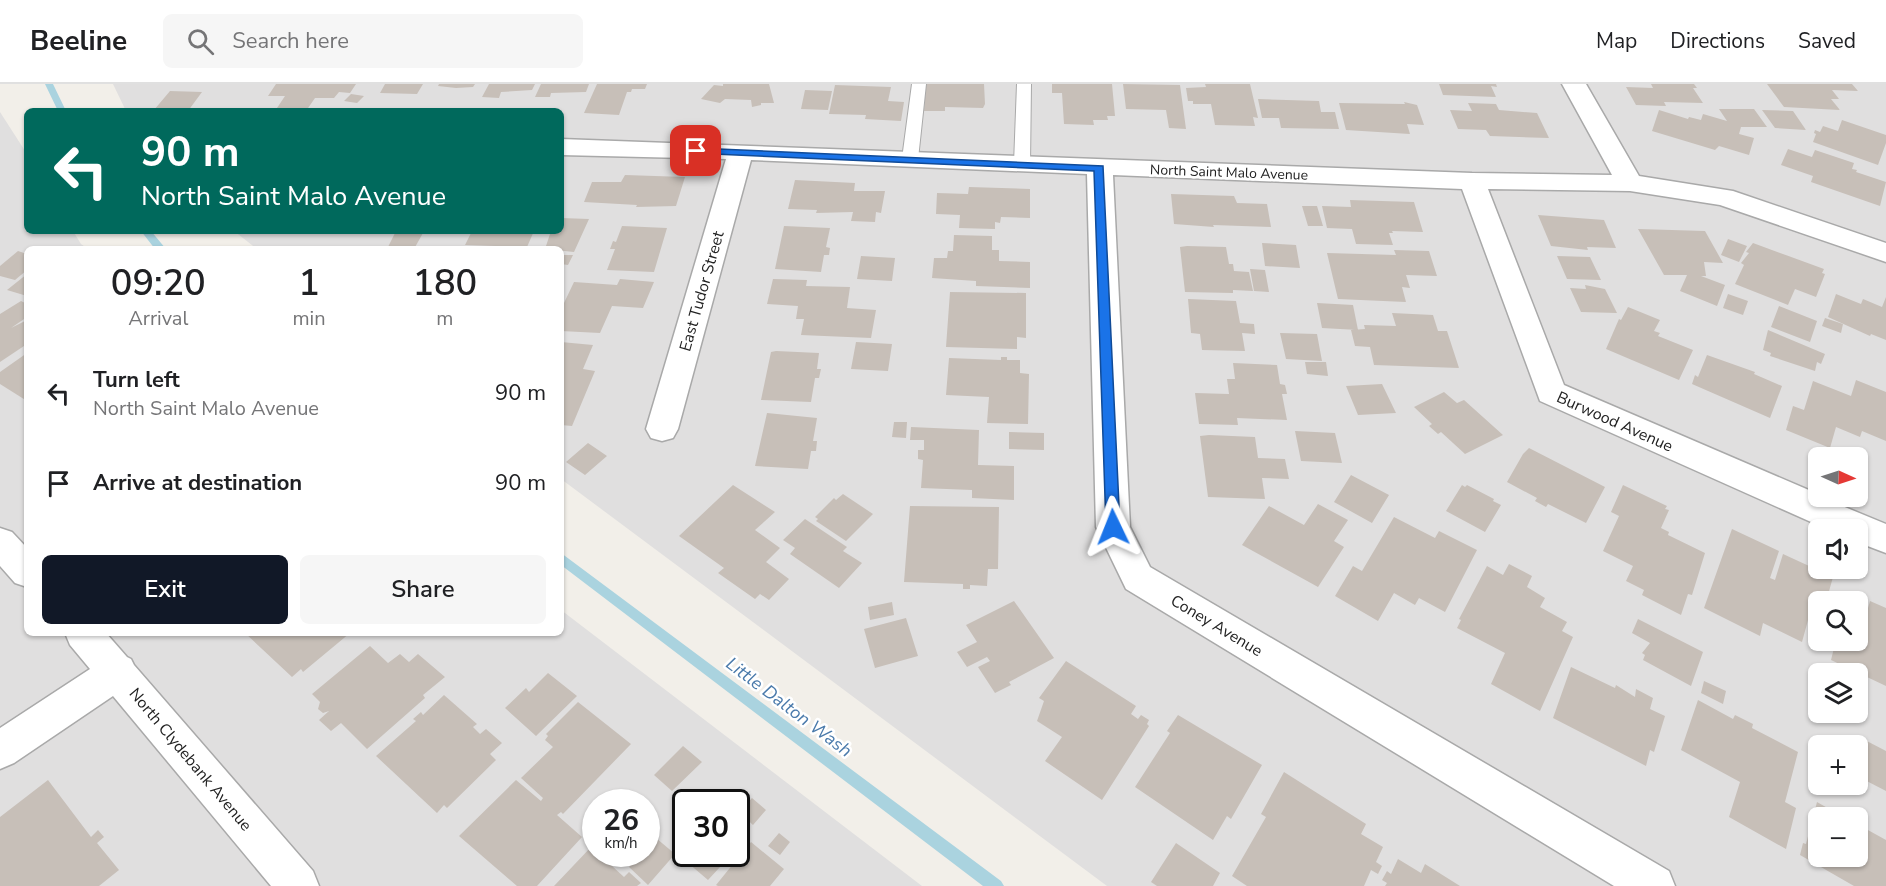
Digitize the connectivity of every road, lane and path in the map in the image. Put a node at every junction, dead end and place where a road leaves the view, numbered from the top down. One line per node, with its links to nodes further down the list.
1 (919, 84): 6 (lane)
2 (1024, 84): 7 (lane)
3 (1574, 84): 10 (street)
4 (564, 147): 5 (street, North Saint Malo Avenue)
5 (741, 152): 6 (street, North Saint Malo Avenue); 12 (street, East Tudor Street)
6 (910, 159): 7 (street, North Saint Malo Avenue)
7 (1022, 164): 8 (street, North Saint Malo Avenue)
8 (1100, 168): 9 (street, North Saint Malo Avenue); 20 (street, Coney Avenue)
9 (1472, 181): 10 (street, North Saint Malo Avenue); 13 (street, Burwood Avenue)
10 (1630, 183): 11 (street, North Saint Malo Avenue)
11 (1886, 253)
12 (662, 429)
13 (1886, 539)
14 (0, 542): 15 (street)
15 (24, 569)
16 (86, 636): 17 (street, North Clydebank Avenue)
17 (117, 671): 18 (street); 19 (street, North Clydebank Avenue)
18 (0, 750)
19 (298, 886)
20 (1654, 886)

